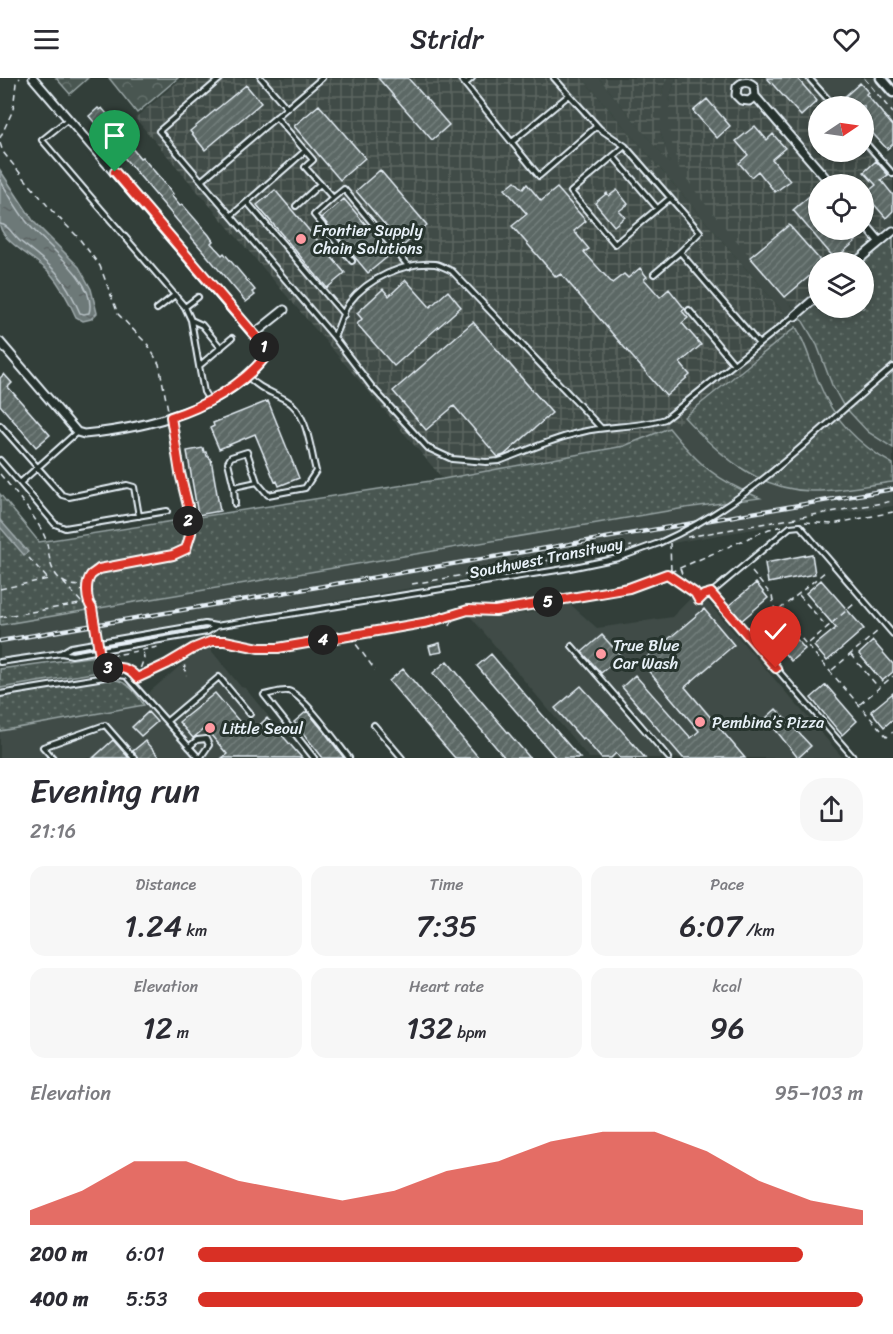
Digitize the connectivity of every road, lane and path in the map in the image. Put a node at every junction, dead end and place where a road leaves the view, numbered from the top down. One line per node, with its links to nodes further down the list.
1 (20, 78): 22 (path)
2 (33, 78): 20 (street)
3 (221, 78): 31 (lane)
4 (261, 78): 17 (lane)
5 (322, 78): 17 (lane)
6 (460, 78): 12 (lane)
7 (472, 78): 12 (lane)
8 (554, 78): 14 (lane)
9 (810, 78): 16 (lane)
10 (864, 78): 18 (path)
11 (881, 78): 13 (street)
12 (465, 84): 23 (lane)
13 (893, 92)
14 (569, 95): 21 (lane); 23 (lane)
15 (755, 96): 29 (street)
16 (825, 96)
17 (287, 108): 19 (lane)
18 (893, 113)
19 (276, 117): 26 (lane); 31 (lane)
20 (69, 118): 47 (lane); 57 (street)
21 (597, 126): 23 (lane); 25 (lane)
22 (0, 138)
23 (512, 142)
24 (0, 143): 68 (path)
25 (625, 146): 28 (lane); 34 (lane)
26 (305, 151): 32 (lane); 35 (lane)
27 (874, 152): 30 (lane)
28 (613, 156): 37 (lane); 37 (lane)
29 (822, 174)
30 (893, 174)
31 (202, 180): 38 (lane)
32 (320, 184): 33 (lane); 36 (lane)
33 (333, 198): 44 (lane); 45 (lane)
34 (670, 198): 37 (lane); 42 (lane)
35 (247, 202): 38 (lane); 54 (lane)
36 (296, 206)
37 (657, 208)
38 (232, 215): 58 (lane)
39 (893, 231): 41 (street)
40 (874, 235): 41 (street)
41 (880, 242): 43 (street)
42 (680, 252): 46 (lane); 61 (lane)
43 (868, 252)
44 (352, 261)
45 (409, 267): 54 (lane); 70 (lane)
46 (654, 274)
47 (175, 295): 50 (lane); 51 (lane)
48 (198, 297): 50 (lane)
49 (808, 305): 55 (street)
50 (185, 307): 56 (lane)
51 (157, 309)
52 (284, 310): 57 (street)
53 (690, 310): 63 (lane)
54 (344, 315): 58 (lane)
55 (795, 316): 61 (lane)
56 (191, 320): 62 (lane); 64 (lane)
57 (254, 334): 66 (street)
58 (334, 337): 70 (lane)
59 (232, 338): 62 (lane)
60 (0, 344): 71 (street)
61 (759, 344): 63 (lane)
62 (221, 348): 64 (lane)
63 (734, 364): 70 (lane)
64 (199, 366): 67 (lane)
65 (893, 367): 107 (lane, Southwest Transitway, bridge)
66 (246, 375): 67 (street); 75 (lane)
67 (209, 400): 68 (street)
68 (171, 417): 71 (street); 92 (path)
69 (0, 425): 73 (lane)
70 (601, 428)
71 (78, 432): 73 (lane)
72 (0, 460): 76 (lane)
73 (38, 468): 76 (lane); 81 (lane)
74 (0, 474): 91 (path)
75 (257, 482): 77 (lane); 77 (lane)
76 (20, 483): 81 (lane)
77 (234, 486): 78 (lane)
78 (235, 504)
79 (167, 511): 81 (lane)
80 (893, 512): 82 (path)
81 (139, 516)
82 (801, 522)
83 (785, 525): 86 (path)
84 (670, 540): 88 (path)
85 (29, 558): 94 (path)
86 (680, 568): 88 (path); 93 (path)
87 (826, 571): 96 (path)
88 (671, 572): 90 (path)
89 (752, 572): 101 (path)
90 (667, 574): 93 (path); 104 (path)
91 (62, 581): 92 (path); 98 (path)
92 (87, 585): 99 (path)
93 (686, 587): 97 (path)
94 (0, 589)
95 (711, 593): 97 (path); 110 (lane); 111 (lane)
96 (798, 594): 103 (path); 108 (path)
97 (699, 600): 102 (path)
98 (82, 603): 99 (path); 105 (path)
99 (88, 604): 113 (path)
100 (854, 604): 108 (path)
101 (774, 607): 103 (path); 110 (path)
102 (704, 609)
103 (778, 610): 114 (path)
104 (455, 614): 106 (path); 112 (path)
105 (0, 617)
106 (450, 626)
107 (216, 627): 113 (lane, Southwest Transitway); 118 (lane, Southwest Transitway)
108 (827, 627): 114 (path)
109 (878, 631): 121 (path)
110 (746, 633): 144 (lane)
111 (893, 634)
112 (350, 636): 120 (path); 124 (path)
113 (98, 643): 119 (lane, Southwest Transitway)
114 (808, 644): 125 (path)
115 (572, 646): 143 (lane)
116 (158, 647): 117 (path)
117 (142, 650): 122 (path); 128 (path)
118 (99, 651): 119 (lane, Southwest Transitway); 122 (path)
119 (61, 653): 123 (lane, Southwest Transitway)
120 (183, 654): 126 (path); 128 (path)
121 (850, 654): 125 (path); 129 (path)
122 (100, 658): 128 (path)
123 (0, 662)
124 (375, 669)
125 (831, 671): 131 (path)
126 (186, 676)
127 (893, 676): 129 (path)
128 (137, 678)
129 (879, 688): 131 (path)
130 (0, 694): 133 (lane)
131 (860, 705): 135 (path)
132 (250, 714): 133 (lane)
133 (167, 721): 136 (lane)
134 (374, 725): 142 (lane)
135 (893, 732)
136 (189, 747): 139 (lane); 139 (lane)
137 (53, 758): 138 (lane)
138 (135, 758)
139 (199, 758)
140 (314, 758): 141 (lane)
141 (349, 758)
142 (402, 758)
143 (669, 758)
144 (854, 758)

